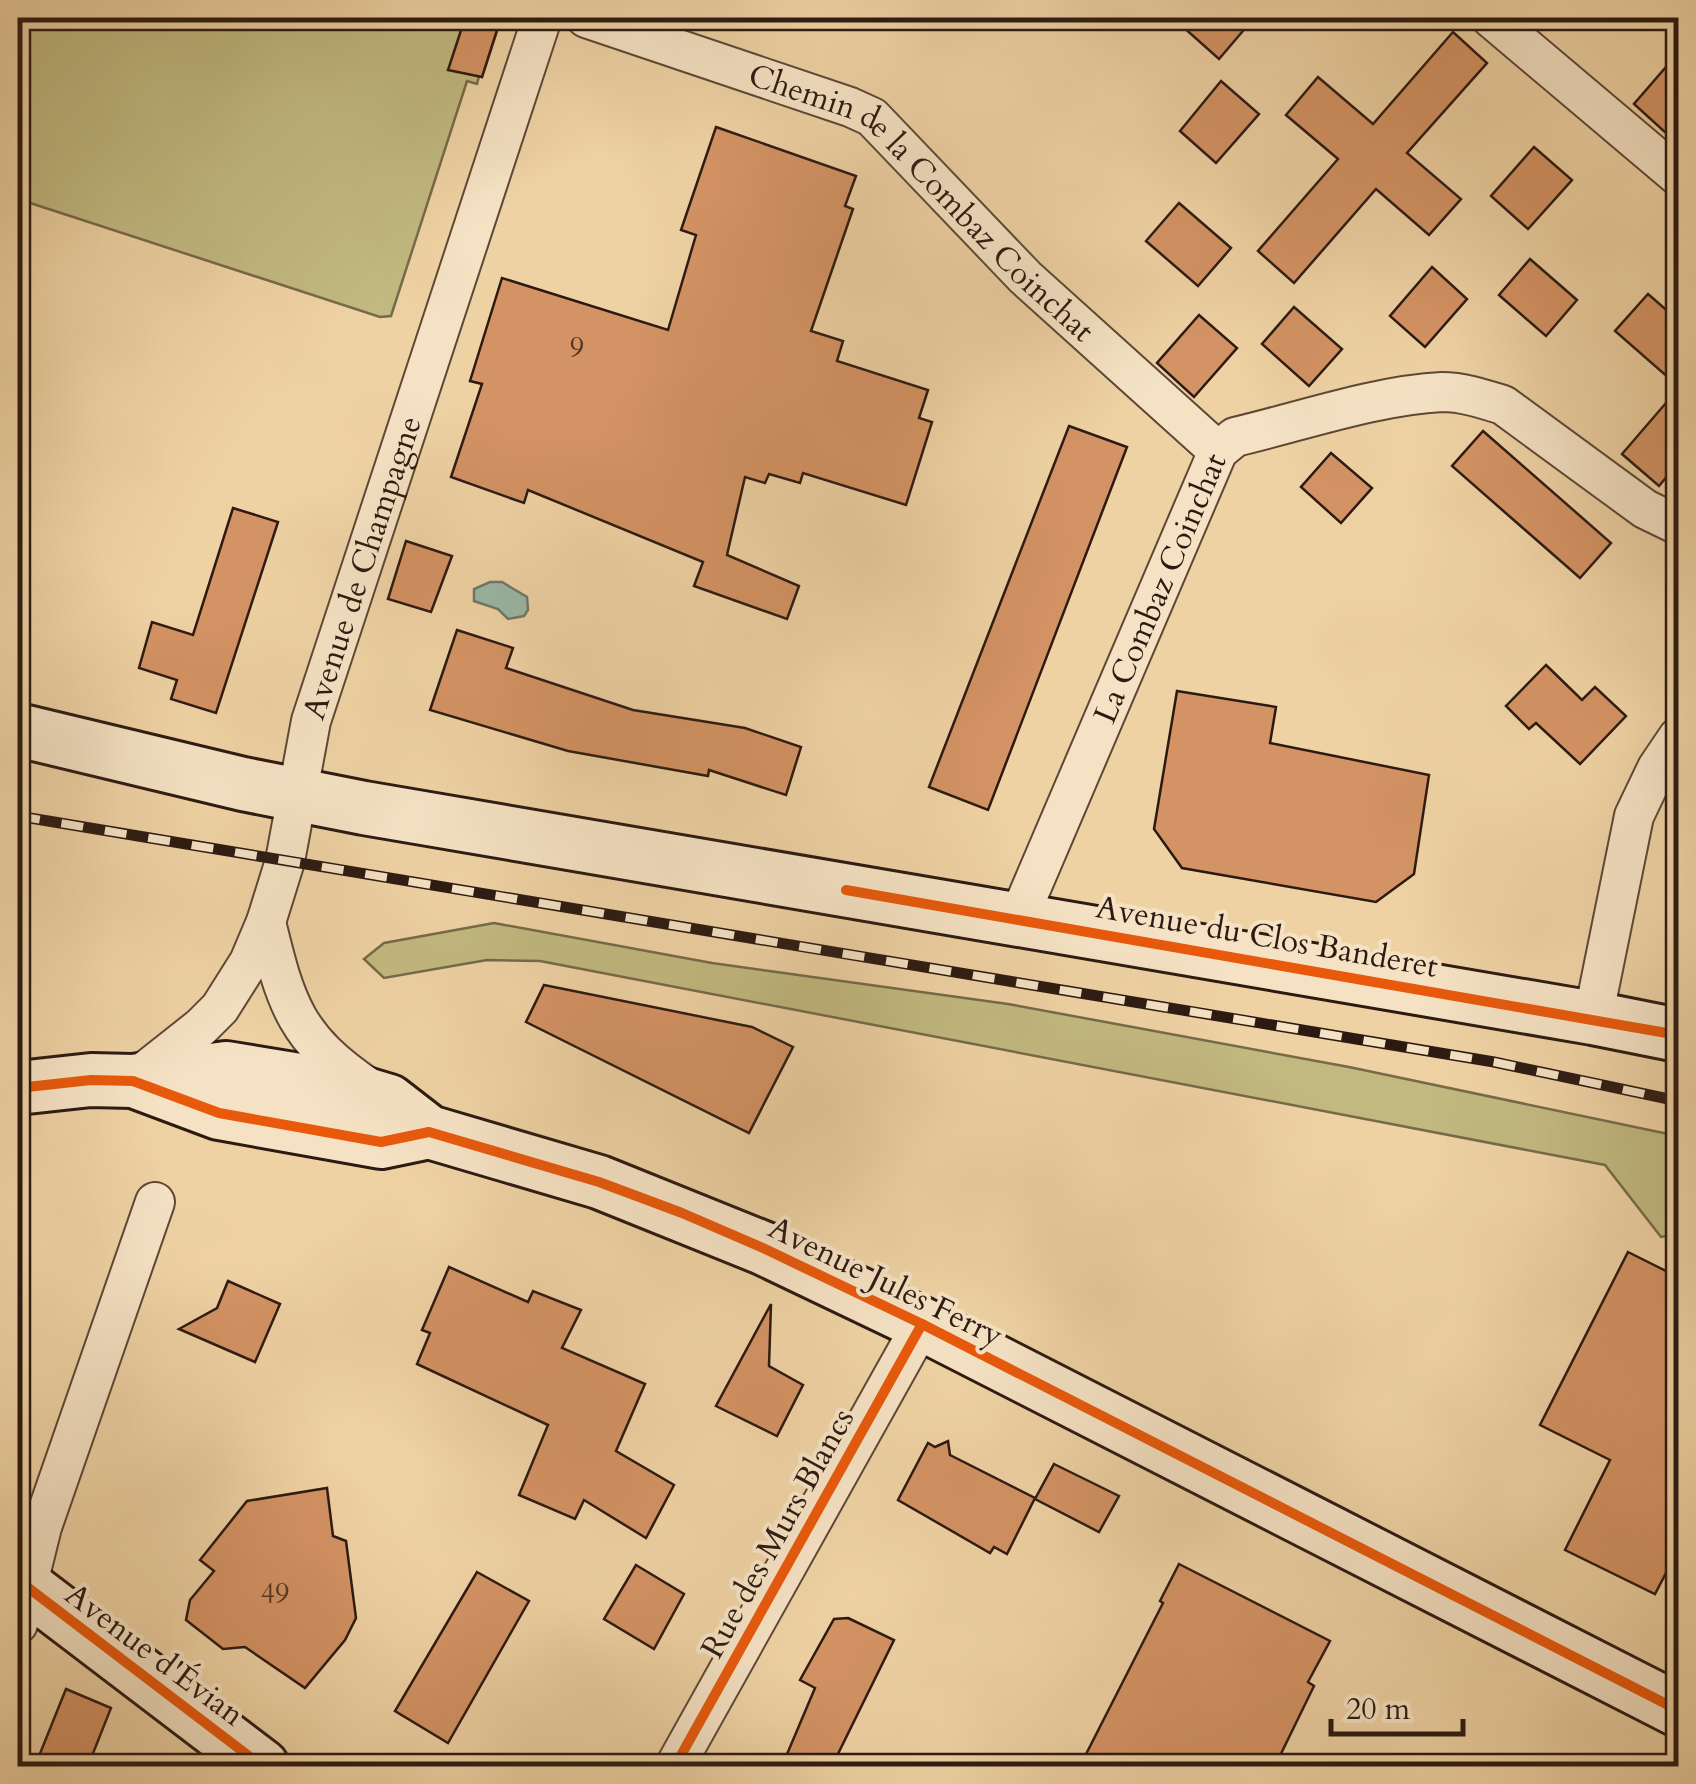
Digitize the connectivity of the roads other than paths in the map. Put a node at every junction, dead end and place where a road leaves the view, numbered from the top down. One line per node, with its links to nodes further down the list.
1 (542, 18): 9 (street, Avenue de Champagne)
2 (586, 18): 5 (street, Chemin de la Combaz Coinchat)
3 (1490, 18): 4 (street)
4 (1678, 176)
5 (1218, 450): 6 (street, La Combaz Coinchat); 10 (street, La Combaz Coinchat)
6 (1678, 525)
7 (18, 730): 9 (street, Avenue du Clos Banderet)
8 (1678, 737): 12 (street)
9 (296, 796): 10 (street, Avenue du Clos Banderet); 11 (street, Avenue de Champagne)
10 (1018, 919): 12 (street, Avenue du Clos Banderet)
11 (266, 922): 14 (street, Avenue de Champagne); 16 (street)
12 (1593, 1018): 13 (street, Avenue du Clos Banderet)
13 (1678, 1035)
14 (133, 1081): 15 (street, Avenue Jules Ferry); 16 (street, Avenue Jules Ferry)
15 (18, 1088)
16 (409, 1116): 18 (street, Avenue Jules Ferry)
17 (154, 1202): 19 (street)
18 (922, 1324): 20 (street, Avenue Jules Ferry); 22 (street, Rue des Murs Blancs)
19 (20, 1597): 21 (street, Avenue d'Évian)
20 (1678, 1710)
21 (262, 1766)
22 (674, 1766)

